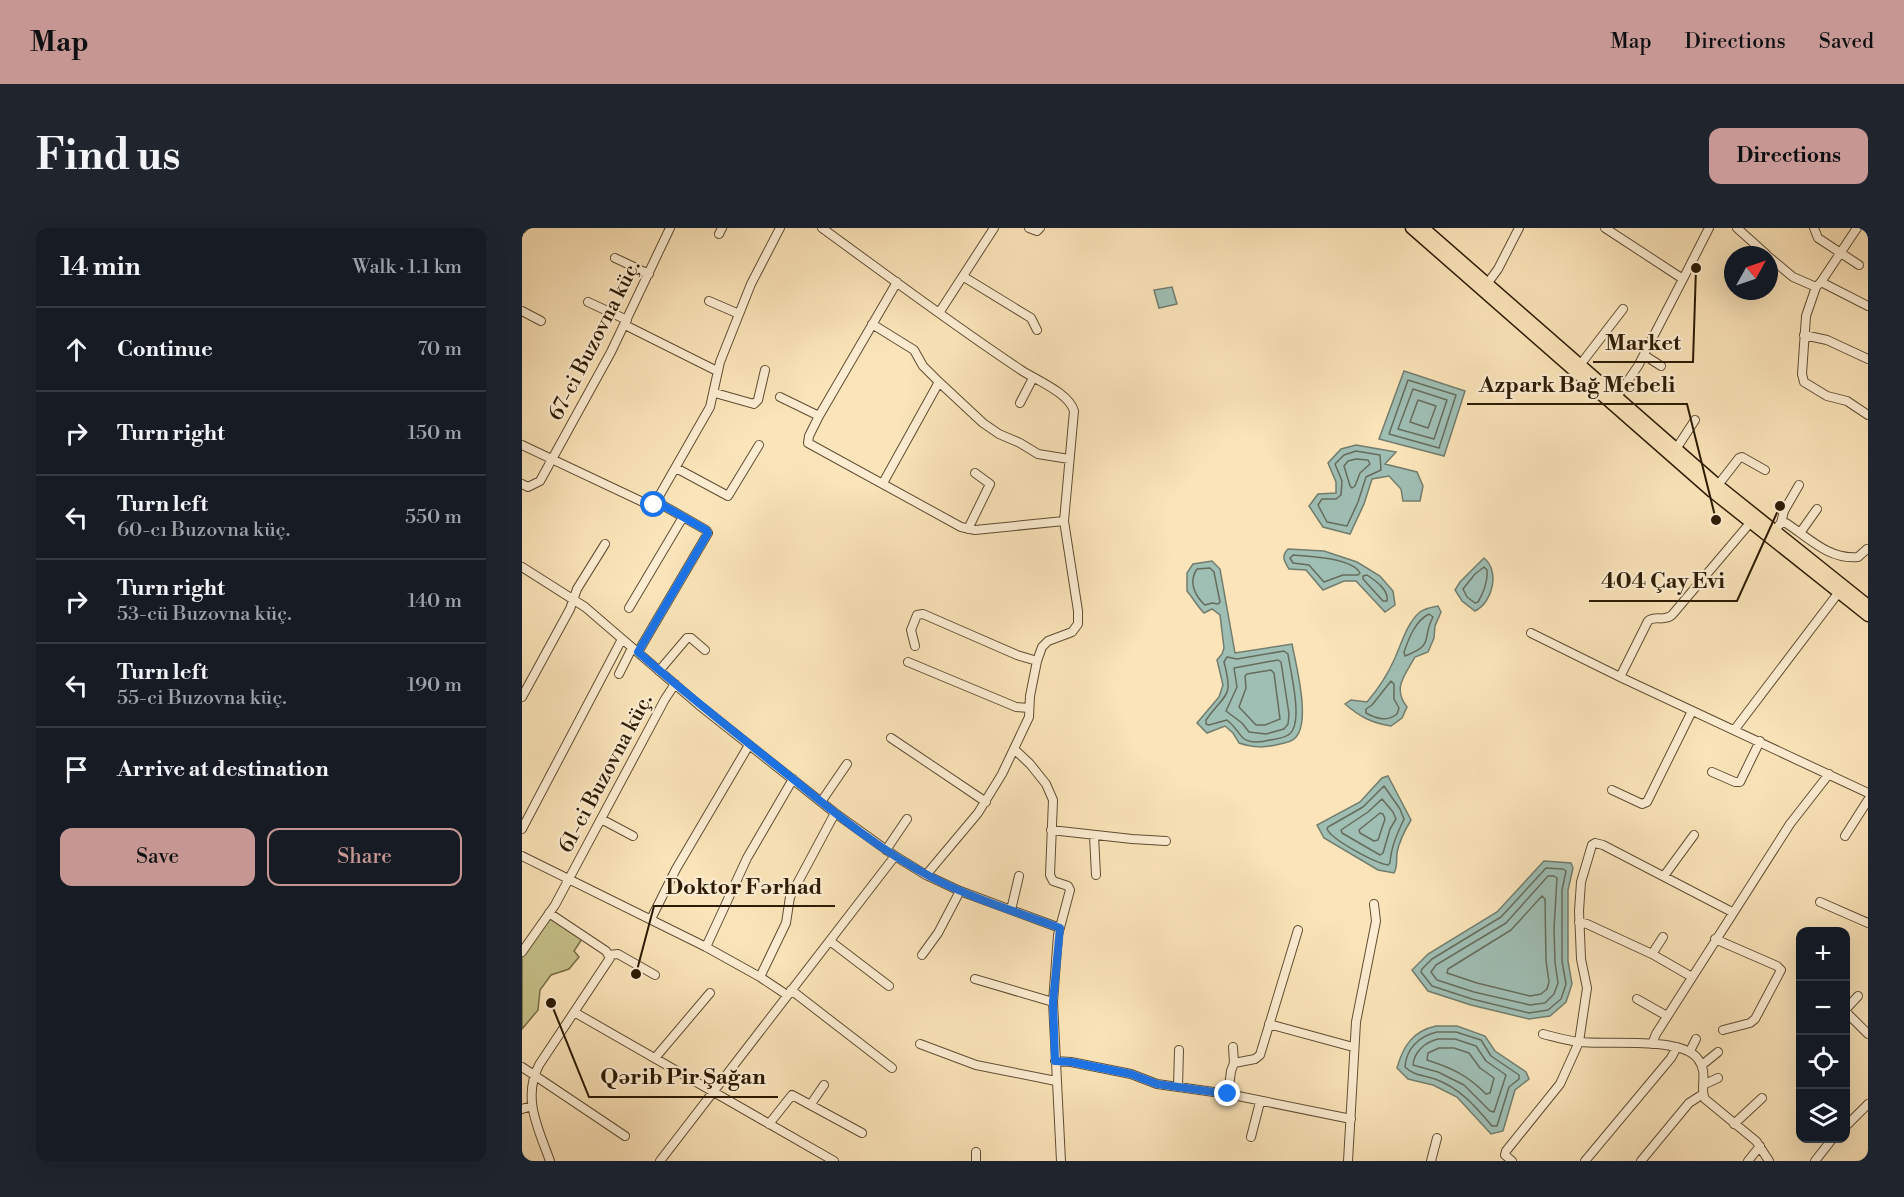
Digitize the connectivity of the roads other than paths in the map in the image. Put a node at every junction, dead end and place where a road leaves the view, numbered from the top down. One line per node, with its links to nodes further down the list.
1 (670, 228): 20 (street, 67-ci Buzovna küç.)
2 (780, 228): 32 (street)
3 (822, 228): 23 (street)
4 (994, 228): 21 (street)
5 (1029, 228): 6 (street)
6 (1040, 228)
7 (1411, 228): 69 (main road)
8 (1424, 228): 24 (main road)
9 (1519, 228): 24 (street)
10 (1605, 228): 22 (street)
11 (1709, 228): 22 (street)
12 (1737, 228): 15 (street)
13 (1814, 228): 16 (street)
14 (1857, 228): 16 (street)
15 (1757, 246)
16 (1840, 253): 19 (street); 25 (street)
17 (615, 258): 20 (street)
18 (1778, 264): 25 (street)
19 (1859, 266)
20 (649, 274): 34 (street, 67-ci Buzovna küç.)
21 (964, 277): 31 (street); 36 (street)
22 (1683, 279): 38 (street)
23 (897, 282): 31 (street); 35 (street)
24 (1487, 284): 40 (main road)
25 (1819, 285): 28 (street); 37 (street)
26 (709, 301): 32 (street)
27 (588, 302): 34 (street)
28 (1868, 306)
29 (1623, 309): 40 (street)
30 (522, 311): 33 (street)
31 (939, 313): 44 (street)
32 (739, 314): 43 (street)
33 (541, 321)
34 (626, 322): 43 (street); 57 (street, 67-ci Buzovna küç.)
35 (872, 324): 45 (street); 50 (street)
36 (1037, 330)
37 (1804, 335): 39 (street); 51 (street)
38 (1644, 355): 41 (street); 48 (street)
39 (1868, 358)
40 (1580, 365): 48 (main road)
41 (1661, 366)
42 (765, 370): 46 (street)
43 (717, 372): 46 (street)
44 (1034, 378): 49 (street); 56 (street)
45 (939, 382): 56 (street); 61 (street)
46 (715, 393): 58 (street)
47 (780, 397): 50 (street)
48 (1617, 398): 55 (main road)
49 (1020, 403)
50 (819, 416): 61 (street)
51 (1868, 416)
52 (1695, 420): 55 (street)
53 (522, 445): 57 (street)
54 (759, 446): 58 (street)
55 (1676, 449): 63 (main road)
56 (1069, 459): 68 (street)
57 (552, 460): 62 (street, 67-ci Buzovna küç.); 65 (street)
58 (676, 468): 65 (street)
59 (1765, 470): 63 (street)
60 (975, 473): 71 (street)
61 (883, 483): 71 (street)
62 (522, 484)
63 (1718, 485): 70 (main road)
64 (1799, 485): 70 (street)
65 (657, 502): 67 (street)
66 (1817, 509): 72 (street)
67 (683, 518): 79 (street); 84 (street)
68 (1064, 521): 71 (street); 86 (street)
69 (1750, 523): 76 (main road); 90 (street)
70 (1778, 527): 72 (street); 78 (main road)
71 (968, 529)
72 (1800, 533): 74 (street)
73 (605, 544): 77 (street)
74 (1868, 550)
75 (522, 567): 77 (street)
76 (1839, 592): 80 (main road); 95 (street)
77 (573, 600): 82 (street); 92 (street)
78 (1867, 603)
79 (629, 608)
80 (1868, 616)
81 (1531, 633): 90 (street)
82 (622, 639): 84 (street); 112 (street)
83 (915, 646): 86 (street)
84 (635, 650): 88 (street); 89 (street)
85 (705, 650): 88 (street)
86 (1037, 661): 93 (street)
87 (908, 663): 93 (street)
88 (659, 671): 91 (street)
89 (619, 674)
90 (1620, 678): 94 (street)
91 (675, 684): 98 (street); 110 (street, 61-ci Buzovna küç.)
92 (522, 697)
93 (1029, 708): 99 (street)
94 (1692, 711): 95 (street); 104 (street)
95 (1735, 729): 97 (street)
96 (891, 738): 108 (street)
97 (1760, 741): 101 (street); 102 (street)
98 (750, 745): 103 (street); 133 (street)
99 (1014, 749): 108 (street); 113 (street)
100 (847, 764): 107 (street)
101 (1712, 772)
102 (1829, 774): 105 (street); 131 (street)
103 (793, 779): 107 (street); 141 (street)
104 (1612, 790)
105 (1868, 793)
106 (1868, 800): 117 (street)
107 (821, 802): 109 (street)
108 (986, 802): 122 (street)
109 (835, 813): 119 (street); 147 (street)
110 (601, 819): 115 (street); 126 (street, 61-ci Buzovna küç.)
111 (907, 819): 119 (street)
112 (522, 829)
113 (1051, 830): 116 (street); 136 (street)
114 (1694, 835): 125 (street)
115 (633, 836)
116 (1094, 836): 118 (street); 123 (street)
117 (1845, 836)
118 (1166, 841)
119 (886, 849): 121 (street)
120 (522, 856): 126 (street)
121 (895, 856): 122 (street); 140 (street)
122 (927, 875): 127 (street)
123 (1096, 875)
124 (1019, 876): 130 (street)
125 (1664, 876): 131 (street); 134 (street)
126 (569, 879): 132 (street, 61-ci Buzovna küç.); 133 (street)
127 (960, 891): 130 (street); 145 (street)
128 (1820, 902): 135 (street)
129 (1374, 904): 169 (street)
130 (1011, 910): 136 (street)
131 (1732, 912): 139 (street)
132 (549, 913): 142 (street, 61-ci Buzovna küç.); 144 (street)
133 (651, 919): 141 (street)
134 (1579, 922): 143 (street); 165 (street)
135 (1868, 923)
136 (1060, 928): 155 (street)
137 (1298, 930): 160 (street)
138 (1663, 937): 143 (street)
139 (1715, 939): 148 (street); 161 (street)
140 (830, 941): 150 (street); 151 (street)
141 (706, 947): 147 (street)
142 (523, 949)
143 (1652, 954): 148 (street)
144 (609, 955): 146 (street); 157 (street)
145 (922, 955)
146 (655, 975)
147 (760, 976): 151 (street)
148 (1692, 977): 159 (street)
149 (975, 980): 155 (street)
150 (889, 986)
151 (789, 992): 179 (street); 187 (street)
152 (710, 993): 174 (street)
153 (1858, 996): 156 (street)
154 (1637, 999): 159 (street)
155 (1053, 1002): 175 (street)
156 (1850, 1005)
157 (574, 1012): 174 (street); 180 (street)
158 (1850, 1015): 163 (street)
159 (1667, 1016): 167 (street)
160 (1269, 1024): 169 (street); 176 (street)
161 (1723, 1030)
162 (1543, 1034): 165 (street)
163 (1868, 1034)
164 (1696, 1039): 172 (street)
165 (1579, 1042): 167 (street); 213 (street)
166 (920, 1044): 182 (street)
167 (1653, 1044): 170 (street)
168 (1233, 1047): 176 (street)
169 (1353, 1047): 197 (street)
170 (1677, 1047): 172 (street); 214 (street)
171 (1179, 1050): 186 (street)
172 (1690, 1052): 177 (street)
173 (1718, 1052): 177 (street)
174 (655, 1058): 187 (street)
175 (1055, 1061): 182 (street); 186 (street)
176 (1234, 1063): 188 (street)
177 (1702, 1065): 183 (street)
178 (522, 1067): 180 (street)
179 (892, 1068)
180 (533, 1075): 195 (street); 202 (street)
181 (1718, 1078): 183 (street)
182 (1056, 1081): 210 (street)
183 (1705, 1084): 189 (street)
184 (796, 1085): 190 (street)
185 (824, 1085): 193 (street)
186 (1178, 1087): 188 (street)
187 (712, 1091): 199 (street); 208 (street)
188 (1228, 1094): 192 (street)
189 (1703, 1094): 200 (street); 215 (street)
190 (792, 1095): 193 (street); 199 (street)
191 (1762, 1098): 200 (street)
192 (1260, 1102): 197 (street); 203 (street)
193 (811, 1104): 201 (street)
194 (1868, 1104): 198 (street)
195 (532, 1106): 196 (street); 207 (street)
196 (522, 1109)
197 (1351, 1119): 211 (street)
198 (1850, 1121)
199 (769, 1124): 209 (street)
200 (1734, 1124): 206 (street)
201 (862, 1133)
202 (625, 1136)
203 (1251, 1137)
204 (1437, 1138): 212 (street)
205 (1829, 1143): 218 (street)
206 (1760, 1146): 216 (street); 217 (street)
207 (550, 1161)
208 (660, 1161)
209 (834, 1161)
210 (1061, 1161)
211 (1347, 1161)
212 (1431, 1161)
213 (1512, 1161)
214 (1585, 1161)
215 (1641, 1161)
216 (1748, 1161)
217 (1769, 1161)
218 (1815, 1161)

